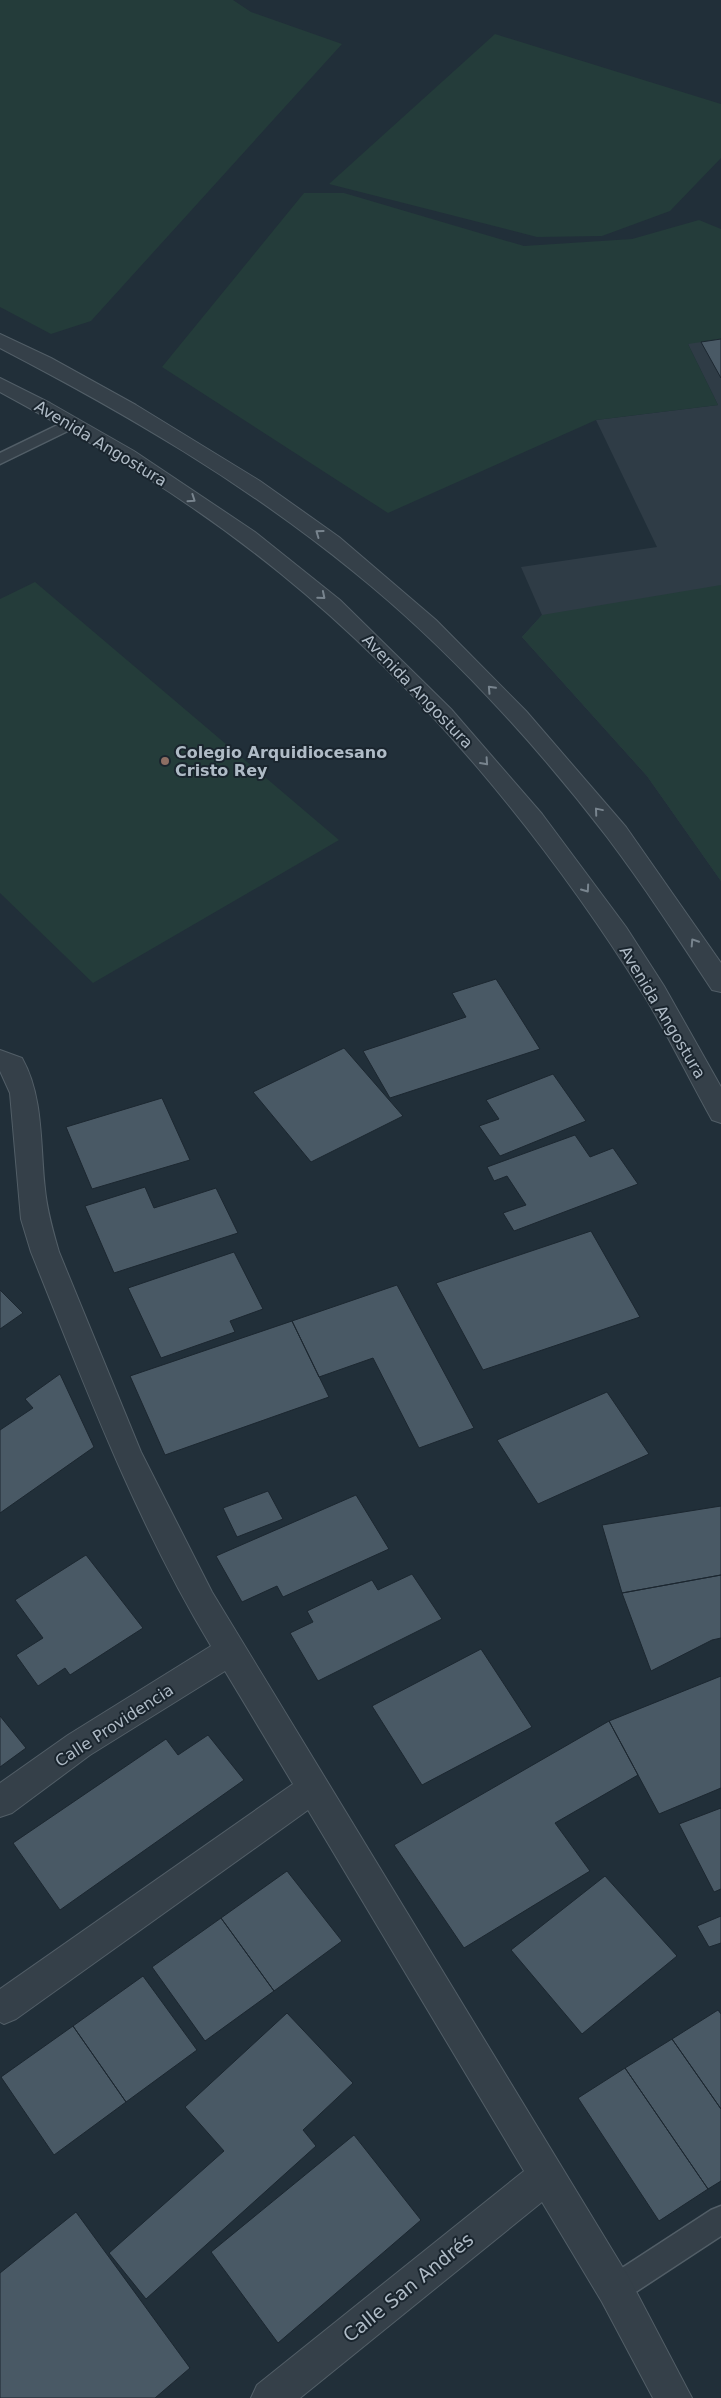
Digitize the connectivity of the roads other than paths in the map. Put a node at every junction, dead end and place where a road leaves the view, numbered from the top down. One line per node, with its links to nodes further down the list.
1 (0, 340): 5 (street, one-way to 1)
2 (0, 384): 3 (street, Avenida Angostura)
3 (72, 423): 4 (lane); 7 (street, Avenida Angostura, one-way to 7)
4 (0, 459)
5 (721, 983)
6 (7, 1062): 8 (street)
7 (721, 1113)
8 (230, 1651): 9 (street); 10 (street, Calle Providencia)
9 (313, 1788): 11 (street); 12 (street)
10 (0, 1802)
11 (4, 2007)
12 (546, 2175): 14 (street); 15 (street, Calle San Andrés)
13 (721, 2220): 14 (lane)
14 (615, 2289): 16 (street)
15 (270, 2398)
16 (673, 2398)

